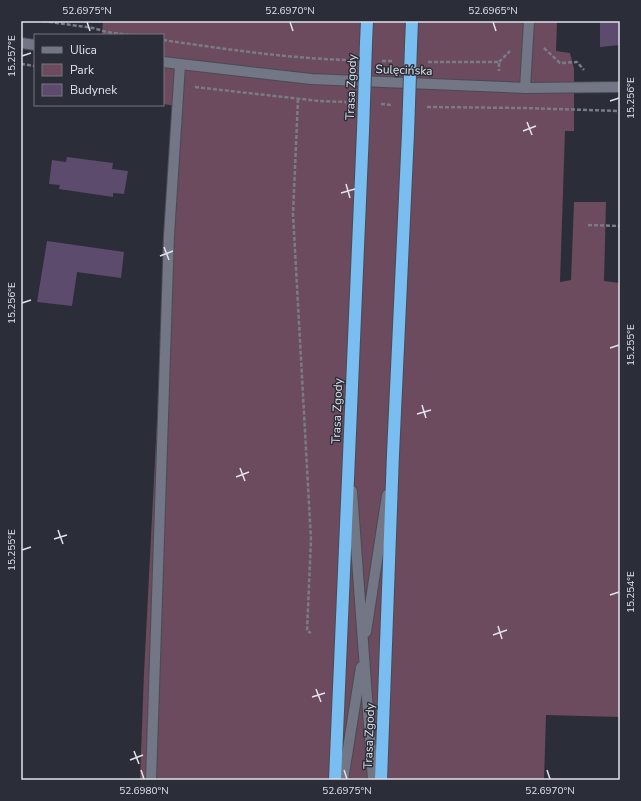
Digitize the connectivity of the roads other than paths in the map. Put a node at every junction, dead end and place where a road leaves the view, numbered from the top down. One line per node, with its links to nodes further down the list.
1 (367, 21): 10 (highway, Trasa Zgody, bridge)
2 (412, 21): 11 (highway, Trasa Zgody, bridge)
3 (529, 21): 9 (street)
4 (21, 43): 5 (street)
5 (34, 45)
6 (164, 62): 7 (street, Sulęcińska)
7 (180, 65): 9 (street, Sulęcińska); 13 (street)
8 (620, 87): 9 (street, Sulęcińska)
9 (525, 88)
10 (349, 451): 12 (street); 14 (highway, Trasa Zgody)
11 (393, 454): 12 (street); 17 (highway, Trasa Zgody)
12 (363, 650): 15 (street); 16 (street)
13 (151, 780)
14 (335, 780)
15 (343, 780)
16 (372, 780)
17 (381, 780)

